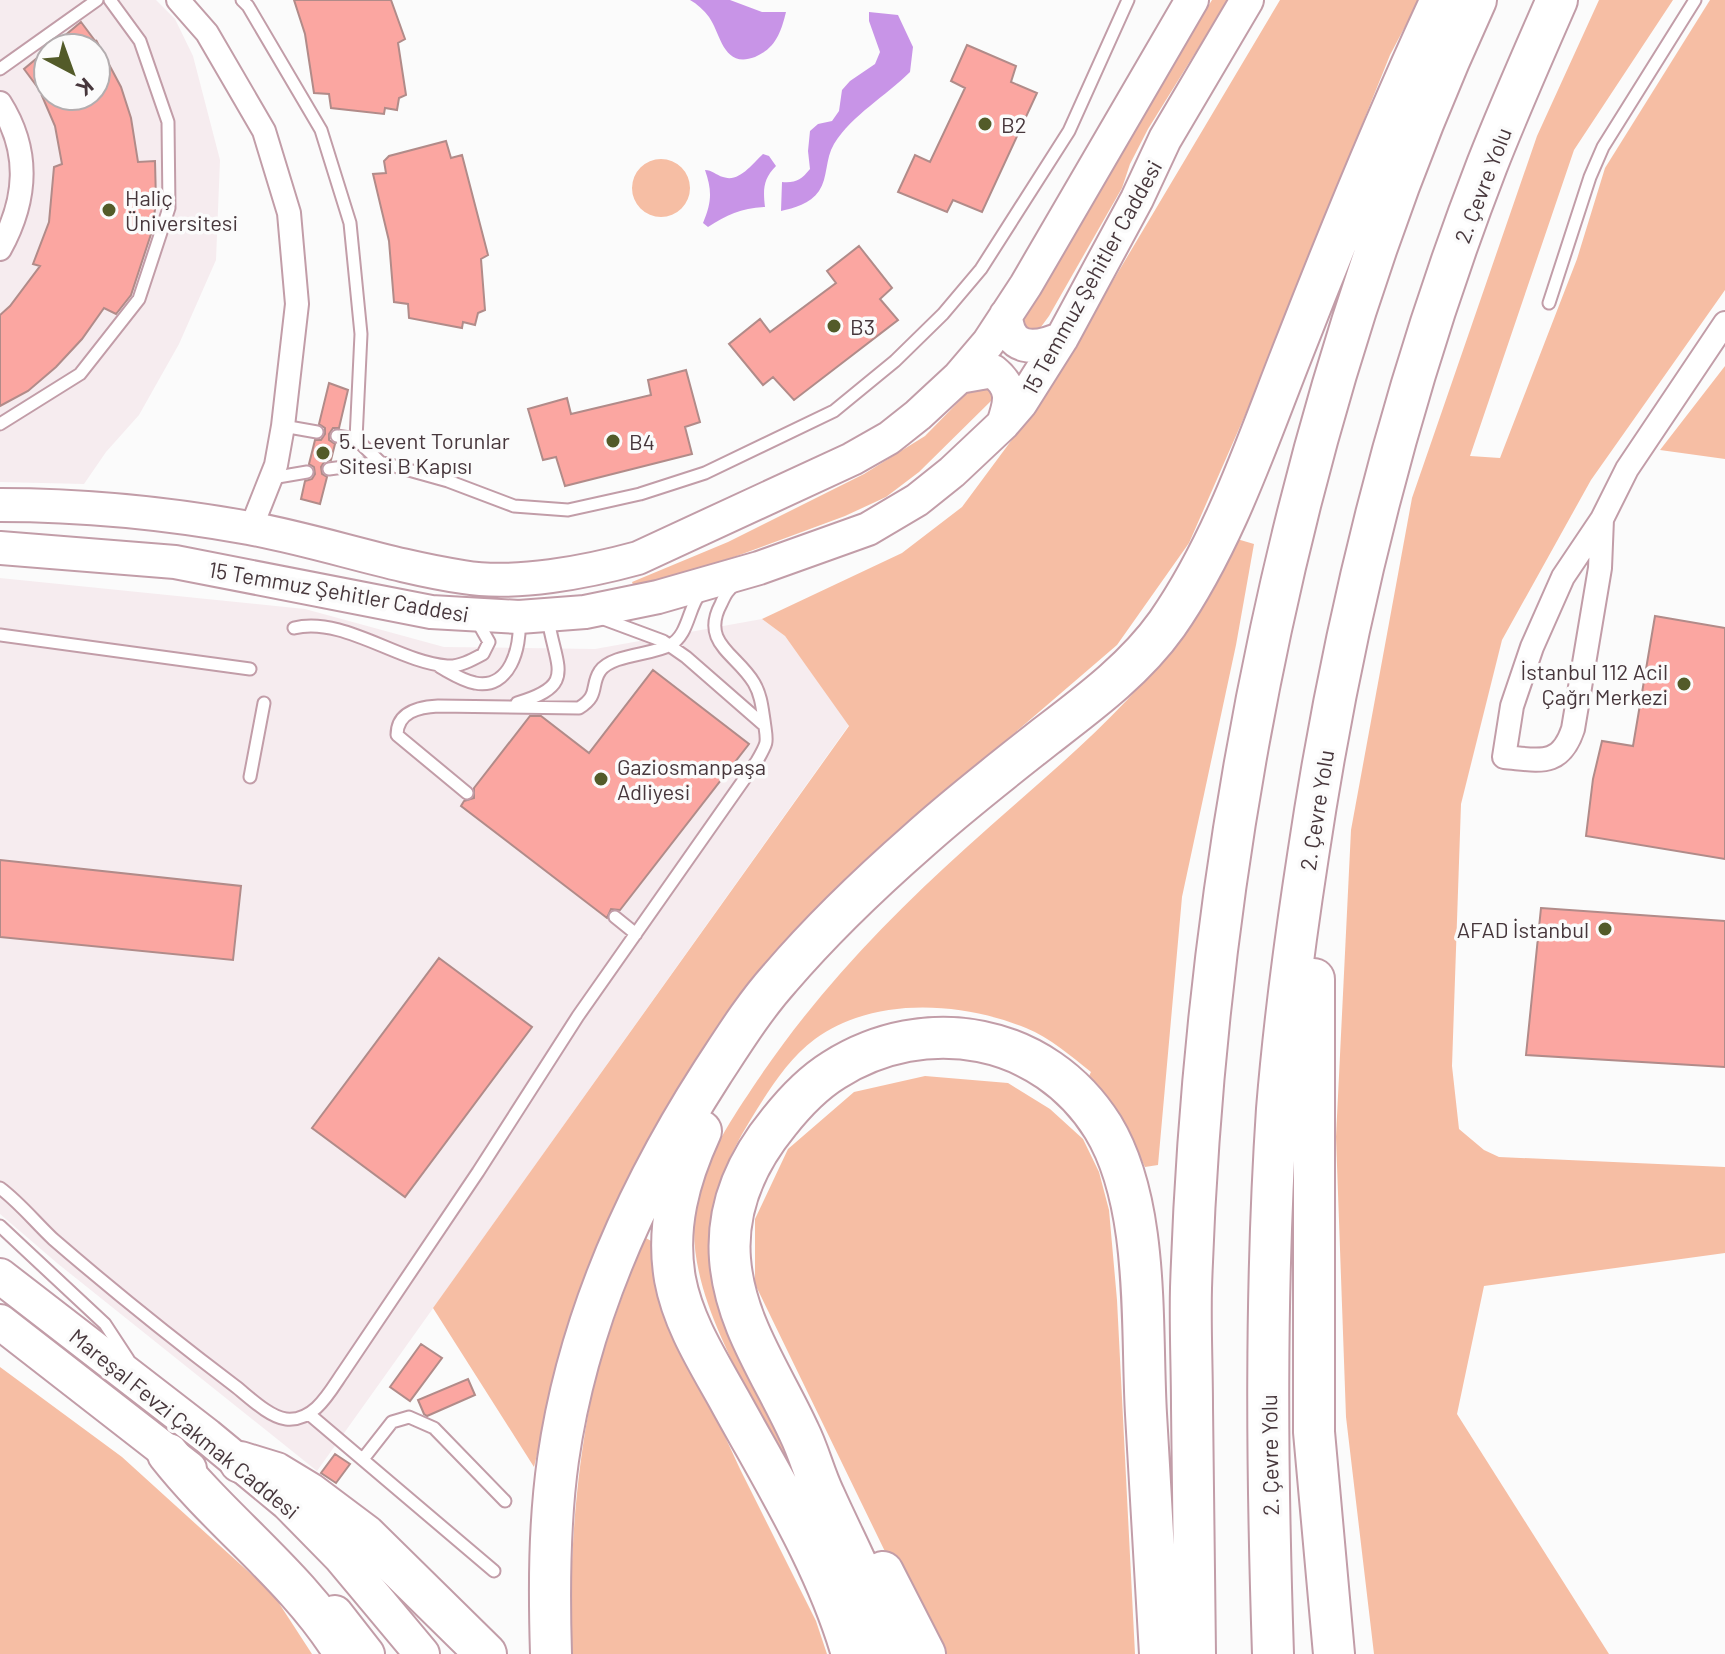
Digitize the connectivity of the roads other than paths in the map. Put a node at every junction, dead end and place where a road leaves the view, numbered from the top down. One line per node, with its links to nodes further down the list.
1 (97, 0): 12 (lane)
2 (110, 0): 20 (lane)
3 (178, 0): 22 (street)
4 (1128, 0): 26 (lane)
5 (1192, 0): 16 (main road, 15 Temmuz Şehitler Caddesi)
6 (1247, 0): 18 (main road, 15 Temmuz Şehitler Caddesi)
7 (1441, 0): 51 (highway)
8 (1476, 0): 75 (highway)
9 (1557, 0): 48 (highway, 2. Çevre Yolu)
10 (1695, 0): 15 (lane)
11 (246, 2): 25 (lane)
12 (0, 69)
13 (0, 103): 14 (street)
14 (0, 249)
15 (1549, 303)
16 (1006, 315): 18 (main road); 19 (main road, 15 Temmuz Şehitler Caddesi)
17 (1725, 323): 31 (street)
18 (1062, 338): 21 (main road, 15 Temmuz Şehitler Caddesi)
19 (959, 377): 21 (main road); 32 (main road, 15 Temmuz Şehitler Caddesi)
20 (0, 424)
21 (1003, 424): 34 (main road, 15 Temmuz Şehitler Caddesi)
22 (283, 426): 23 (lane); 29 (street)
23 (317, 432)
24 (337, 436): 25 (lane)
25 (356, 439): 26 (lane)
26 (380, 462): 27 (lane)
27 (329, 469)
28 (307, 472): 29 (lane)
29 (271, 478): 32 (street)
30 (0, 505): 32 (main road, 15 Temmuz Şehitler Caddesi)
31 (1602, 519): 31 (street)
32 (251, 528)
33 (0, 548): 38 (main road, 15 Temmuz Şehitler Caddesi)
34 (759, 568): 35 (main road, 15 Temmuz Şehitler Caddesi); 46 (lane)
35 (709, 582): 36 (main road, 15 Temmuz Şehitler Caddesi); 41 (lane)
36 (585, 612): 37 (main road, 15 Temmuz Şehitler Caddesi); 41 (lane)
37 (533, 615): 38 (main road, 15 Temmuz Şehitler Caddesi); 42 (lane); 45 (lane)
38 (474, 616): 42 (lane)
39 (294, 628): 42 (lane)
40 (0, 635): 43 (lane)
41 (670, 646): 45 (lane); 46 (lane)
42 (429, 662)
43 (250, 669)
44 (264, 703): 47 (lane)
45 (512, 705): 49 (lane)
46 (764, 725): 52 (lane)
47 (250, 777)
48 (1317, 792): 57 (highway); 76 (highway, 2. Çevre Yolu)
49 (467, 793)
50 (615, 917): 52 (lane)
51 (821, 933): 70 (highway); 71 (highway)
52 (636, 934): 59 (lane)
53 (0, 1188): 59 (lane)
54 (0, 1226): 58 (lane)
55 (0, 1276): 58 (main road, Mareşal Fevzi Çakmak Caddesi)
56 (0, 1322): 61 (main road, Mareşal Fevzi Çakmak Caddesi)
57 (1313, 1325): 77 (highway); 78 (highway)
58 (143, 1388): 63 (main road, Mareşal Fevzi Çakmak Caddesi)
59 (309, 1414): 62 (lane)
60 (801, 1435): 72 (highway); 73 (highway); 74 (highway)
61 (168, 1454): 66 (highway); 67 (main road, Mareşal Fevzi Çakmak Caddesi)
62 (363, 1459): 64 (lane); 65 (lane)
63 (240, 1462): 68 (main road, Mareşal Fevzi Çakmak Caddesi); 69 (highway)
64 (505, 1501)
65 (494, 1571)
66 (345, 1654)
67 (367, 1654)
68 (422, 1654)
69 (486, 1654)
70 (551, 1654)
71 (852, 1654)
72 (889, 1654)
73 (925, 1654)
74 (1160, 1654)
75 (1195, 1654)
76 (1273, 1654)
77 (1334, 1654)
78 (1361, 1654)

